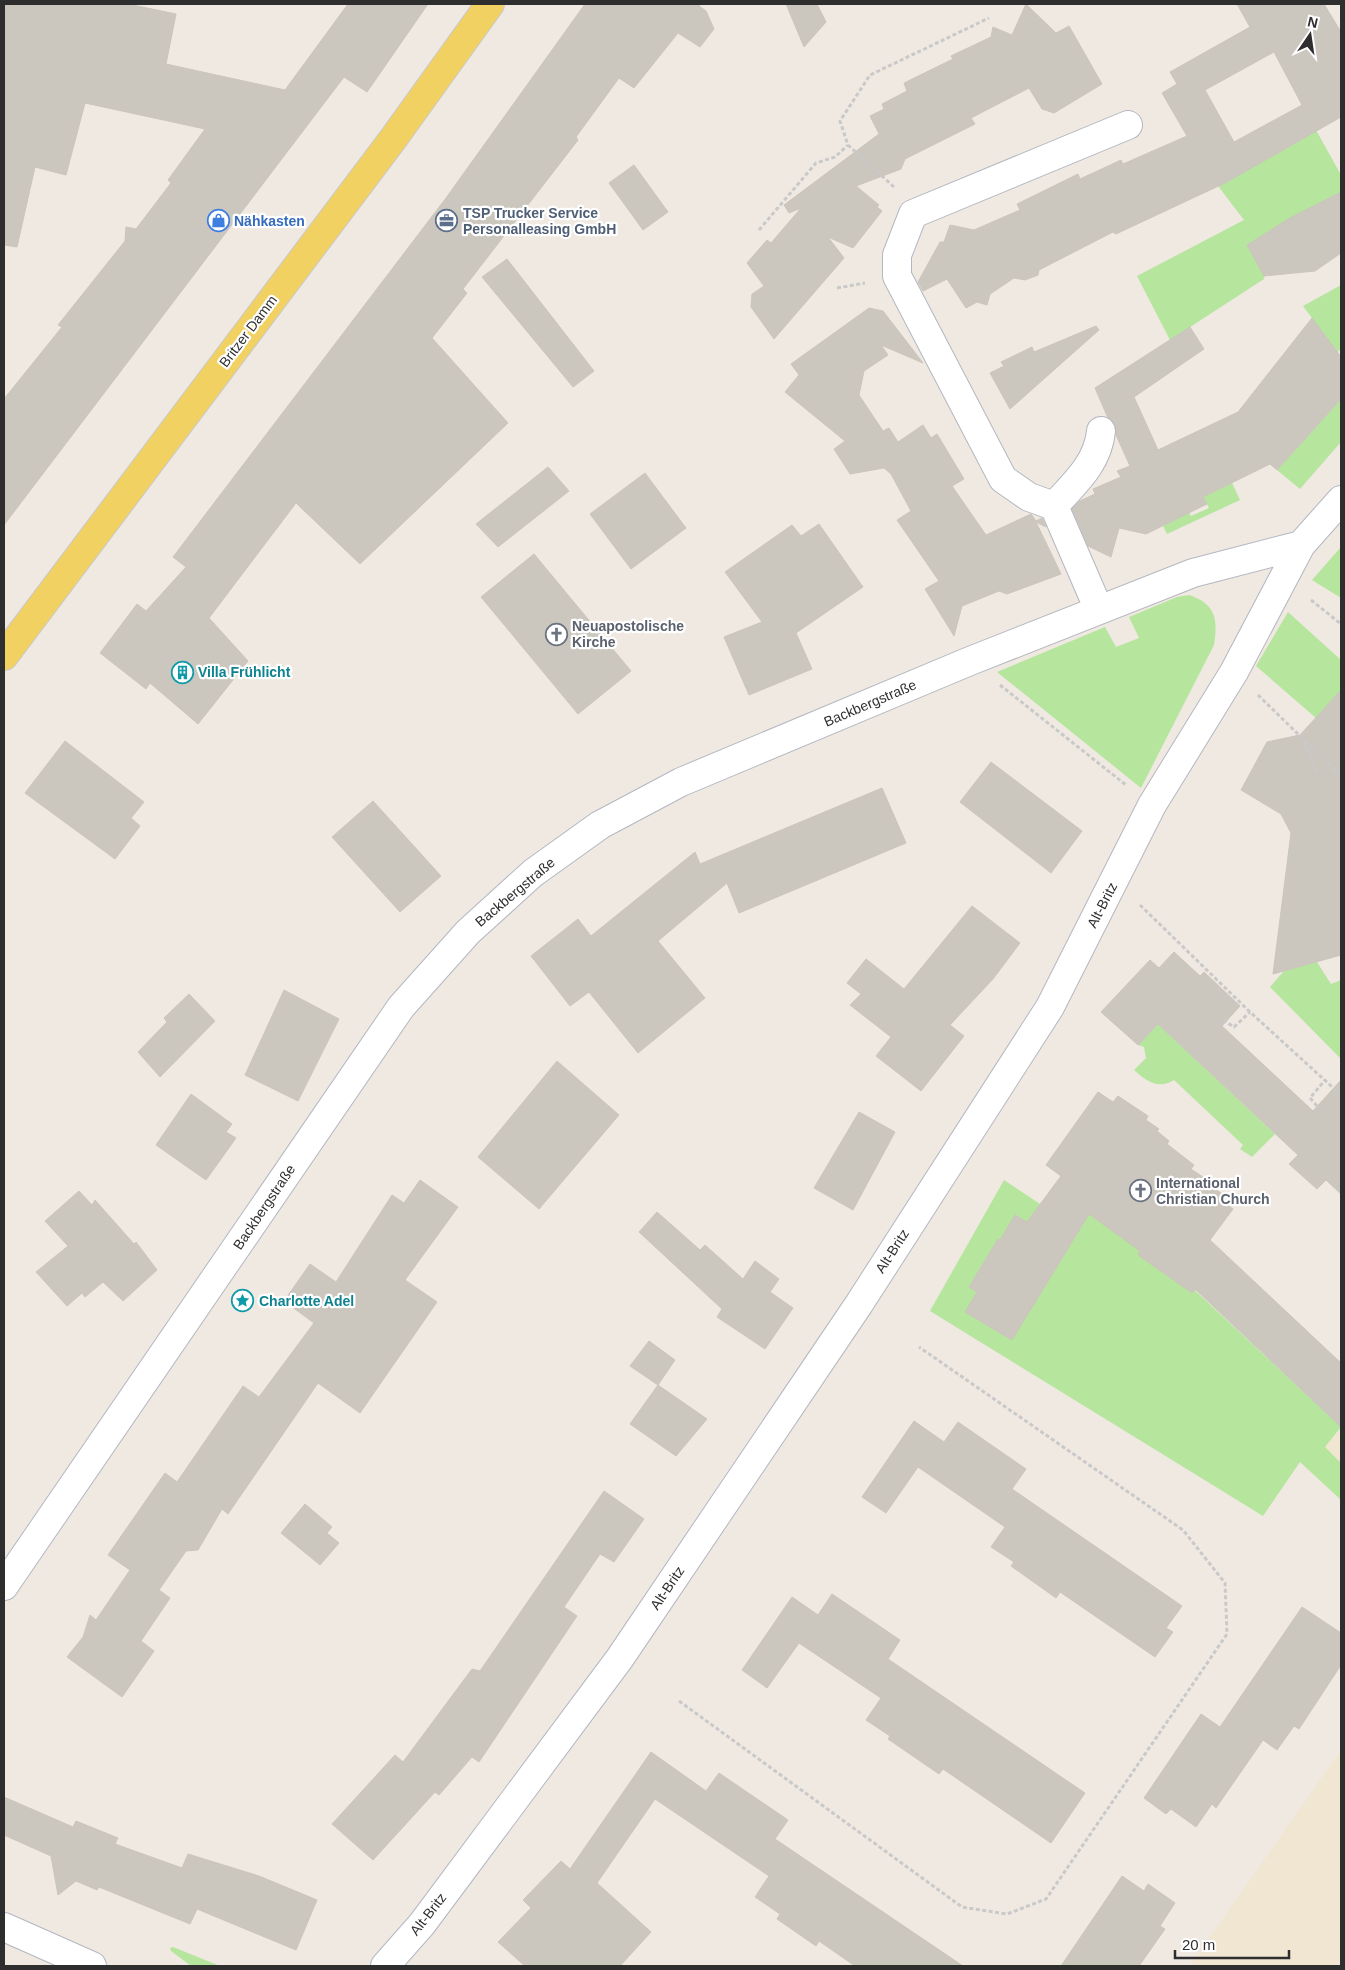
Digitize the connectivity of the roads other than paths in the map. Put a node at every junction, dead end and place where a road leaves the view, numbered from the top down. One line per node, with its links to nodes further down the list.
1 (490, 4): 8 (main road, Britzer Damm)
2 (1128, 125): 5 (street)
3 (1101, 431): 5 (street)
4 (1341, 500): 6 (street, Alt-Britz)
5 (1054, 506): 7 (street)
6 (1301, 545): 7 (street, Backbergstraße); 12 (street, Alt-Britz)
7 (1099, 610): 9 (street, Backbergstraße)
8 (4, 656)
9 (4, 1586)
10 (4, 1928): 11 (street)
11 (92, 1966)
12 (385, 1966)

